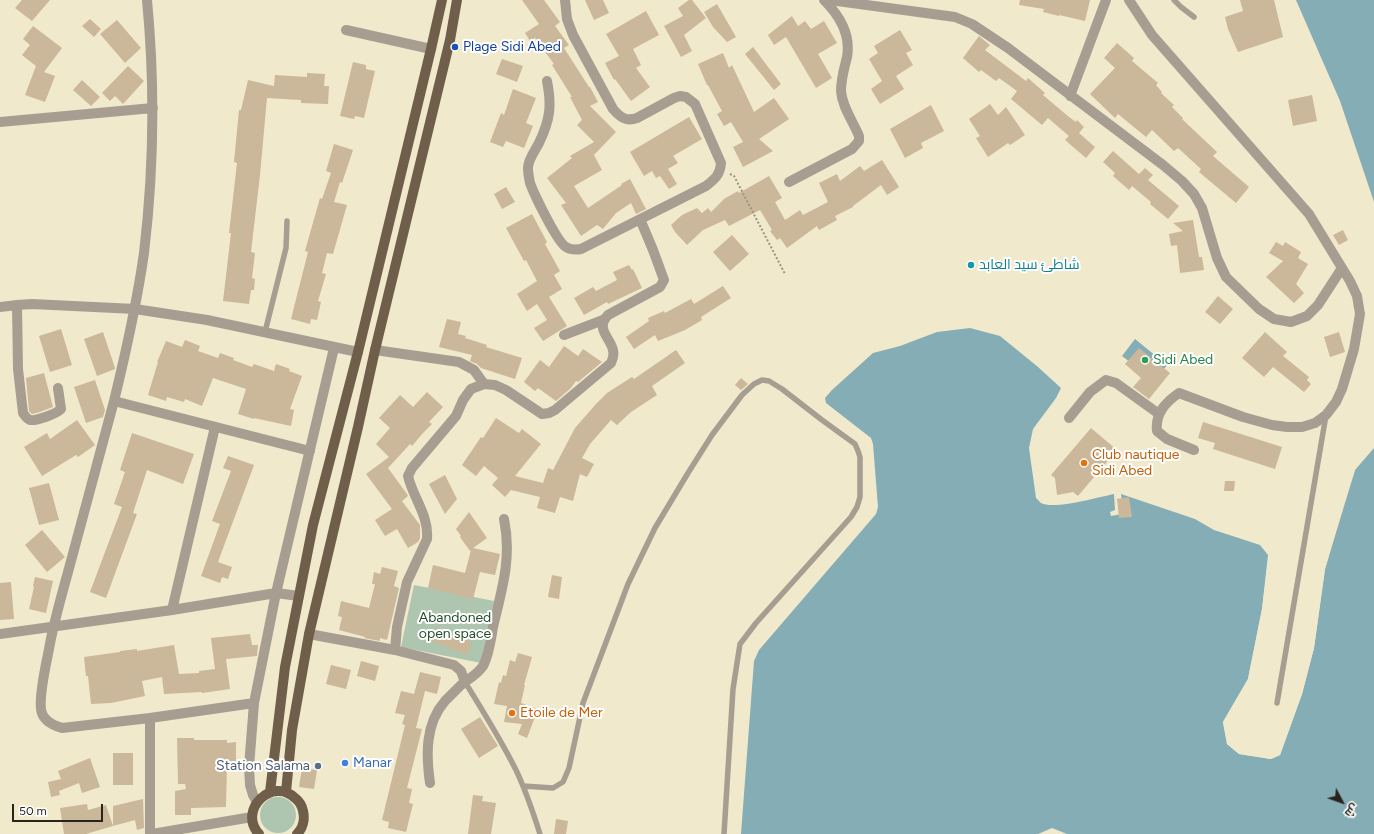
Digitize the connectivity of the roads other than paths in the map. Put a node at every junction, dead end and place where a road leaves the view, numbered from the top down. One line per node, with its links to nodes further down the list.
1 (147, 0): 15 (street)
2 (442, 0): 12 (main road)
3 (457, 0): 28 (main road)
4 (565, 0): 18 (street)
5 (824, 0): 17 (street)
6 (830, 0): 14 (street)
7 (1106, 0): 14 (street)
8 (1129, 0): 20 (street)
9 (1174, 0): 10 (lane)
10 (1194, 16)
11 (346, 30): 12 (street)
12 (431, 49): 29 (main road)
13 (547, 81): 18 (street)
14 (1070, 96): 20 (street)
15 (153, 108): 16 (street); 23 (street)
16 (0, 122)
17 (789, 182)
18 (640, 220): 24 (street)
19 (287, 221): 25 (lane)
20 (1342, 268): 34 (street)
21 (17, 305): 22 (street); 23 (street); 31 (street)
22 (0, 307)
23 (134, 309): 25 (street); 32 (street)
24 (603, 320): 26 (street); 30 (street)
25 (265, 332): 27 (street)
26 (564, 335)
27 (334, 348): 29 (street); 38 (street)
28 (374, 350): 30 (street); 45 (main road)
29 (358, 352): 41 (main road)
30 (484, 384): 46 (street)
31 (58, 388)
32 (114, 401): 36 (street); 43 (street)
33 (1159, 414): 34 (street); 35 (street); 37 (street)
34 (1326, 415): 49 (lane)
35 (1069, 418)
36 (215, 427): 38 (street); 42 (street)
37 (1194, 450)
38 (310, 451): 40 (street)
39 (504, 519): 47 (street)
40 (276, 593): 41 (street); 42 (street); 48 (street)
41 (299, 596): 53 (main road)
42 (172, 610): 43 (street)
43 (53, 626): 44 (street); 50 (street)
44 (0, 634)
45 (309, 634): 46 (street); 54 (main road)
46 (395, 650): 47 (street)
47 (465, 682): 51 (street); 52 (lane)
48 (254, 703): 50 (street); 55 (street)
49 (1277, 703)
50 (150, 718): 57 (street)
51 (430, 783)
52 (523, 786): 60 (lane); 61 (lane)
53 (270, 792): 54 (main road); 55 (main road)
54 (286, 792): 59 (main road)
55 (257, 802): 56 (main road)
56 (252, 817): 57 (street); 58 (main road)
57 (151, 834)
58 (259, 834)
59 (297, 834)
60 (540, 834)
61 (724, 834)

